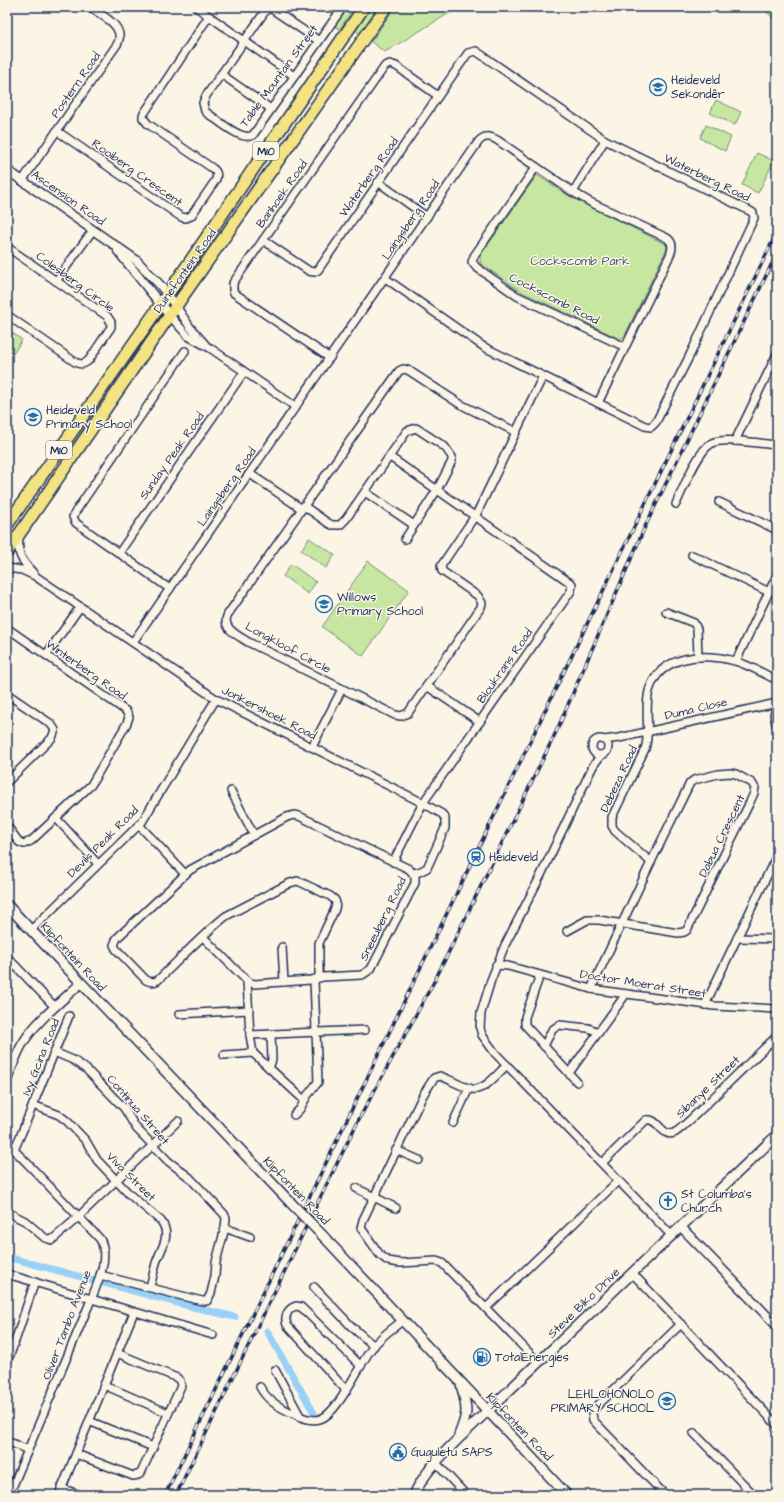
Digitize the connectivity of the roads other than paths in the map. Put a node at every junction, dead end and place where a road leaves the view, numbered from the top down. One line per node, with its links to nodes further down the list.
1 (90, 7): 14 (street, Postern Road)
2 (196, 7): 7 (street)
3 (268, 7): 8 (street); 9 (street)
4 (364, 7): 28 (main road, Duinefontein Road / M10)
5 (386, 7): 30 (main road, Duinefontein Road / M10)
6 (341, 8): 9 (street, Table Mountain Street)
7 (209, 16): 8 (street); 14 (street, Rooiberg Crescent)
8 (244, 41): 10 (street); 11 (street)
9 (319, 41): 11 (street, Table Mountain Street)
10 (221, 74): 13 (street); 13 (street, Table Mountain Street)
11 (294, 76): 13 (street, Table Mountain Street)
12 (438, 96): 15 (street, Waterberg Road); 19 (street, Waterberg Road); 23 (street, Banhoek Road)
13 (271, 110)
14 (57, 131): 18 (street, Postern Road)
15 (605, 140): 20 (street); 40 (street, Waterberg Road)
16 (536, 167): 20 (street, Laingsberg Road); 21 (street, Laingsberg Road); 33 (street, Cockscomb Road)
17 (7, 170): 18 (street, Ascension Road)
18 (22, 181): 22 (street, Ascension Road)
19 (378, 182): 21 (street); 23 (street, Waterberg Road)
20 (573, 192): 33 (street, Laingsberg Road)
21 (427, 216): 26 (street, Laingsberg Road)
22 (93, 230): 24 (street, Ascension Road); 27 (street)
23 (263, 240): 37 (street, Banhoek Road)
24 (114, 245): 28 (street, Ascension Road); 29 (street, Ascension Road)
25 (7, 247): 27 (street, Colesberg Circle)
26 (385, 278): 37 (street, Laingsberg Road); 39 (street, Waterberg Road)
27 (56, 281): 31 (street, Colesberg Circle)
28 (168, 294): 29 (main road, Duinefontein Road / M10); 30 (street, Ascension Road)
29 (161, 305): 32 (street, Ascension Road); 53 (main road, Duinefontein Road / M10)
30 (176, 306): 32 (main road, Duinefontein Road / M10); 34 (street)
31 (7, 315)
32 (170, 316): 34 (street); 56 (main road, Duinefontein Road / M10)
33 (625, 347): 40 (street, Laingsberg Road)
34 (210, 348): 38 (street)
35 (185, 351): 59 (street)
36 (776, 357): 43 (street)
37 (330, 358): 41 (street, Laingsberg Road)
38 (244, 372): 41 (street); 59 (street, Sunday Peak Road)
39 (542, 376): 40 (street, Waterberg Road); 42 (street, Longkloof Circle)
40 (598, 403)
41 (296, 407): 46 (street, Laingsberg Road)
42 (516, 432): 51 (street, Longkloof Circle); 52 (street, Longkloof Circle)
43 (735, 441): 44 (street); 50 (street)
44 (777, 445)
45 (390, 457): 47 (street); 47 (street); 48 (street)
46 (250, 474): 51 (street); 64 (street, Laingsberg Road)
47 (437, 490): 52 (street); 54 (street)
48 (365, 492): 51 (street); 54 (street)
49 (718, 502): 55 (street)
50 (676, 504)
51 (303, 508): 75 (street, Longkloof Circle)
52 (475, 516): 74 (street, Longkloof Circle); 80 (street, Bloukrans Road)
53 (7, 525)
54 (414, 525): 57 (street)
55 (777, 530)
56 (20, 534): 58 (main road, Duinefontein Road / M10); 63 (street, Jonkershoek Road)
57 (405, 539)
58 (7, 552)
59 (119, 553): 64 (street)
60 (692, 555): 65 (street)
61 (7, 568): 63 (street, Jonkershoek Road)
62 (777, 575): 65 (street)
63 (35, 576): 66 (street, Jonkershoek Road)
64 (170, 589): 69 (street, Laingsberg Road)
65 (769, 592): 72 (street)
66 (80, 607): 69 (street, Jonkershoek Road); 70 (street)
67 (666, 612): 71 (street)
68 (7, 628): 70 (street, Winterberg Road)
69 (133, 642): 77 (street, Jonkershoek Road)
70 (46, 655): 91 (street, Winterberg Road)
71 (698, 657): 72 (street, Debeza Road); 82 (street, Debeza Road)
72 (736, 661): 73 (street, Debeza Road)
73 (777, 680)
74 (427, 686): 75 (street, Longkloof Circle); 80 (street)
75 (342, 689): 85 (street)
76 (7, 694): 88 (street)
77 (216, 699): 85 (street, Jonkershoek Road); 92 (street, Devils Peak Road)
78 (777, 703): 82 (street, Duma Close)
79 (777, 707): 81 (street)
80 (480, 722): 90 (street, Bloukrans Road)
81 (777, 728)
82 (648, 731): 83 (street, Duma Close); 97 (street, Debeza Road)
83 (620, 738): 84 (street, Duma Close); 86 (street, Duma Close)
84 (604, 740): 86 (street); 87 (street)
85 (312, 747): 90 (street, Jonkershoek Road)
86 (608, 747): 87 (street)
87 (598, 754): 108 (street)
88 (7, 782)
89 (231, 791): 94 (street)
90 (423, 803): 96 (street, Bloukrans Road); 99 (street, Jonkershoek Road)
91 (56, 818): 93 (street, Winterberg Road); 98 (street)
92 (140, 825): 98 (street, Devils Peak Road); 100 (street)
93 (7, 826)
94 (254, 835): 96 (street, Sneeuberg Road); 100 (street, Sneeuberg Road)
95 (777, 855): 106 (street)
96 (393, 862): 99 (street, Sneeuberg Road)
97 (651, 862): 102 (street, Dabua Crescent); 102 (street, Dabua Crescent)
98 (98, 864): 103 (street, Devils Peak Road)
99 (413, 873): 114 (street, Sneeuberg Road)
100 (185, 874): 105 (street, Sneeuberg Road)
101 (7, 905): 103 (main road, Klipfontein Road)
102 (622, 925): 104 (street); 118 (street, Dabua Crescent)
103 (31, 930): 117 (main road, Klipfontein Road)
104 (567, 931)
105 (204, 937): 114 (street, Sneeuberg Road); 115 (street)
106 (737, 938): 107 (street); 120 (street)
107 (777, 939)
108 (505, 945): 111 (street); 112 (street)
109 (282, 947): 116 (street)
110 (7, 957): 121 (street)
111 (496, 965): 112 (street, Doctor Moerat Street); 136 (street)
112 (508, 966): 113 (street, Doctor Moerat Street)
113 (540, 975): 118 (street, Doctor Moerat Street); 132 (street)
114 (316, 979): 116 (street); 127 (street)
115 (247, 981): 116 (street); 123 (street)
116 (284, 982)
117 (81, 983): 121 (street); 174 (main road, Klipfontein Road, bridge)
118 (591, 989): 119 (street, Doctor Moerat Street)
119 (626, 994): 120 (street, Doctor Moerat Street); 128 (street)
120 (704, 1005): 122 (street, Doctor Moerat Street)
121 (55, 1007): 139 (street)
122 (777, 1009)
123 (249, 1010): 124 (street); 130 (street)
124 (179, 1014)
125 (69, 1016): 133 (street, Ivy Gcina Road)
126 (365, 1030): 127 (street)
127 (317, 1032): 129 (street); 142 (street)
128 (599, 1032): 132 (street); 138 (street)
129 (271, 1034): 130 (street); 137 (street)
130 (250, 1035): 134 (street)
131 (777, 1036): 153 (street, Sibanye Street)
132 (544, 1046): 138 (street)
133 (54, 1052): 143 (street, Ivy Gcina Road); 149 (street, Continua Street)
134 (253, 1053): 135 (street); 137 (street)
135 (224, 1055)
136 (507, 1065): 141 (street); 153 (street)
137 (269, 1068): 142 (street)
138 (569, 1073): 140 (street)
139 (7, 1080)
140 (577, 1082)
141 (469, 1088): 146 (street); 151 (street)
142 (304, 1100): 144 (street)
143 (33, 1106): 150 (street, Ivy Gcina Road); 154 (street, Viva Street)
144 (294, 1115)
145 (178, 1121): 149 (street)
146 (453, 1124)
147 (777, 1135): 161 (main road, Steve Biko Drive)
148 (7, 1145): 150 (street, Oliver Tambo Avenue)
149 (153, 1146): 154 (street); 162 (street, Continua Street)
150 (14, 1150): 160 (street, Oliver Tambo Avenue)
151 (396, 1150): 152 (street); 157 (street)
152 (419, 1160)
153 (602, 1163): 155 (street)
154 (117, 1180): 160 (street); 170 (street, Viva Street)
155 (618, 1180): 163 (street); 172 (street)
156 (356, 1188): 157 (street)
157 (374, 1197): 158 (street); 172 (street)
158 (396, 1208)
159 (7, 1212): 160 (street)
160 (78, 1216): 167 (street, Oliver Tambo Avenue)
161 (681, 1227): 163 (main road, Steve Biko Drive); 176 (street)
162 (225, 1228): 164 (street); 170 (street, Continua Street)
163 (669, 1233): 165 (main road, Steve Biko Drive)
164 (250, 1237)
165 (632, 1273): 175 (street); 181 (main road, Steve Biko Drive)
166 (7, 1274): 168 (street)
167 (100, 1276): 170 (street); 171 (street, Oliver Tambo Avenue)
168 (35, 1282): 171 (street); 180 (street)
169 (314, 1287): 178 (street)
170 (150, 1288)
171 (91, 1300): 173 (street); 197 (street, Oliver Tambo Avenue)
172 (486, 1308): 181 (street)
173 (134, 1312): 177 (street); 179 (street)
174 (402, 1321): 178 (street); 184 (main road, Klipfontein Road)
175 (681, 1324): 192 (street); 206 (street)
176 (777, 1326)
177 (213, 1335)
178 (374, 1346): 182 (street)
179 (117, 1353): 185 (street); 189 (street)
180 (7, 1362)
181 (539, 1364): 188 (main road, Steve Biko Drive)
182 (361, 1366): 187 (street); 187 (street)
183 (275, 1370): 190 (street)
184 (461, 1383): 188 (main road, Klipfontein Road); 194 (main road)
185 (104, 1385): 189 (street); 191 (street)
186 (260, 1387): 190 (street)
187 (346, 1390): 190 (street)
188 (487, 1411): 194 (main road, Steve Biko Drive); 205 (main road, Klipfontein Road)
189 (168, 1413): 196 (street)
190 (300, 1416)
191 (89, 1421): 196 (street); 198 (street)
192 (777, 1425)
193 (694, 1433): 207 (street)
194 (457, 1440): 199 (main road, Steve Biko Drive)
195 (7, 1441): 197 (street)
196 (152, 1447): 198 (street)
197 (28, 1450): 201 (street, Oliver Tambo Avenue)
198 (76, 1454): 200 (street)
199 (435, 1462): 203 (main road, Steve Biko Drive); 204 (street)
200 (60, 1491): 202 (street)
201 (9, 1495)
202 (80, 1495)
203 (414, 1495)
204 (466, 1495)
205 (567, 1495)
206 (665, 1495)
207 (754, 1495)

